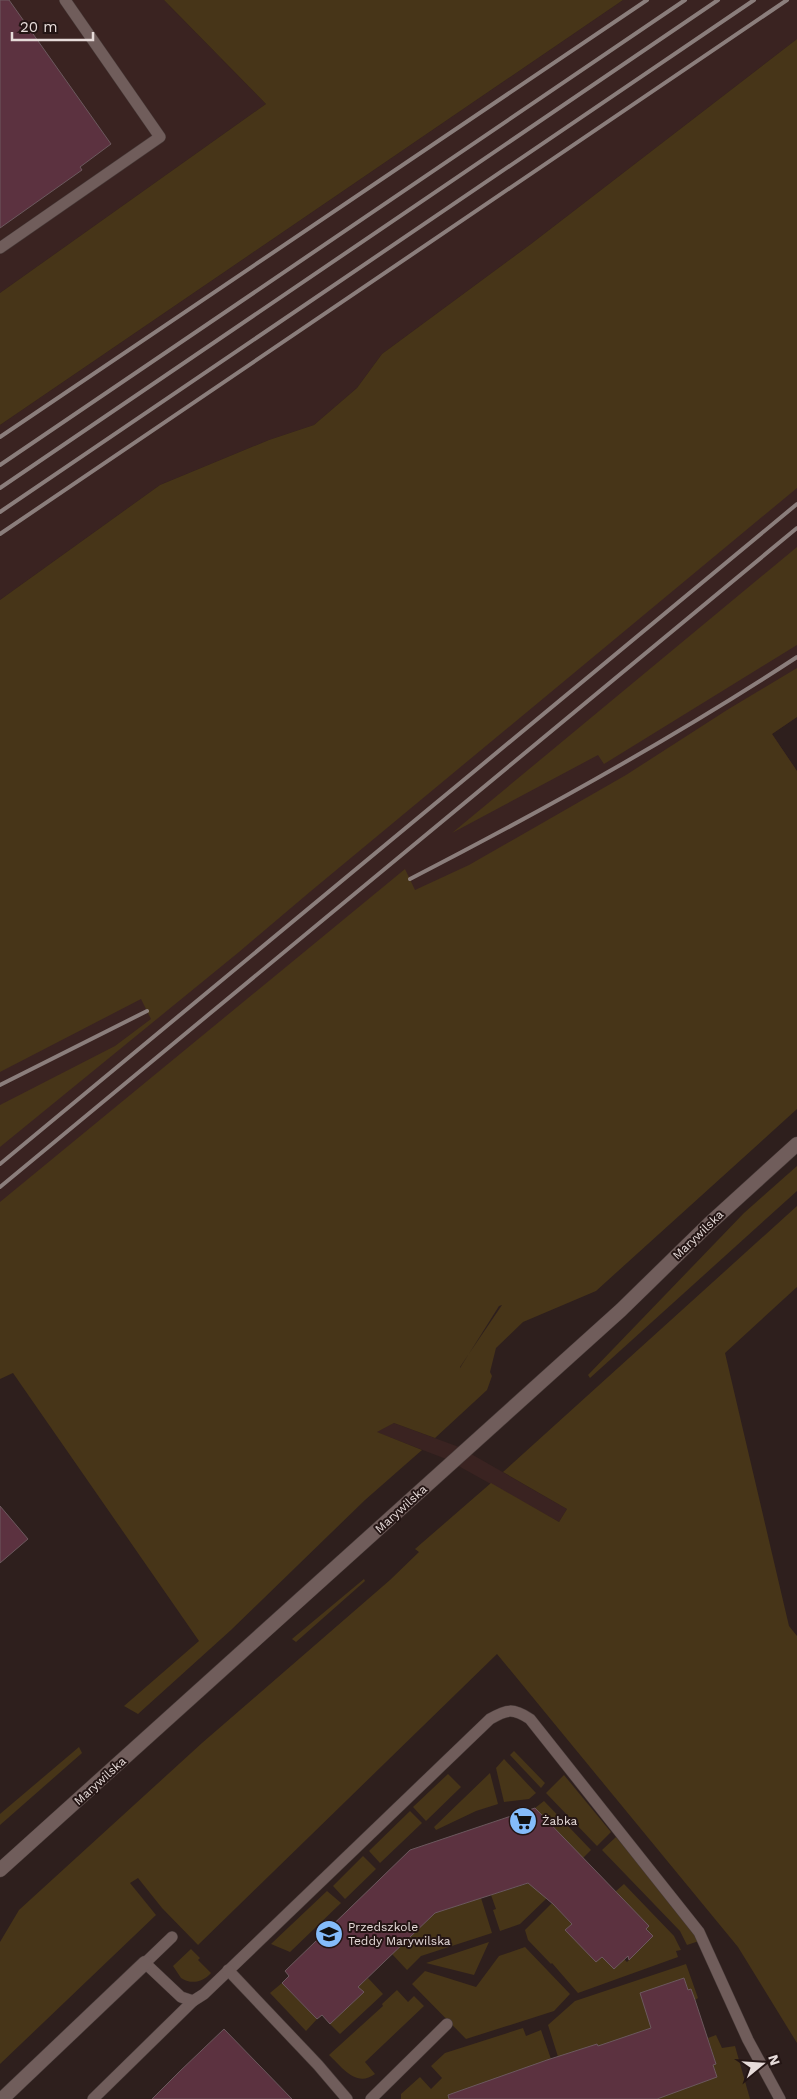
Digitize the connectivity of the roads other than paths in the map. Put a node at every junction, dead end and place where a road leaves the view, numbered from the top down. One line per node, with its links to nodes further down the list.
1 (65, 0): 2 (lane)
2 (0, 248)
3 (797, 1144): 4 (street, Marywilska)
4 (0, 1870)
5 (172, 1937): 6 (lane)
6 (145, 1963): 8 (lane); 10 (street)
7 (228, 1970): 8 (lane); 12 (lane); 14 (lane)
8 (193, 2001): 11 (lane)
9 (447, 2024): 13 (lane)
10 (2, 2099)
11 (93, 2099)
12 (347, 2099)
13 (371, 2099)
14 (780, 2099)

